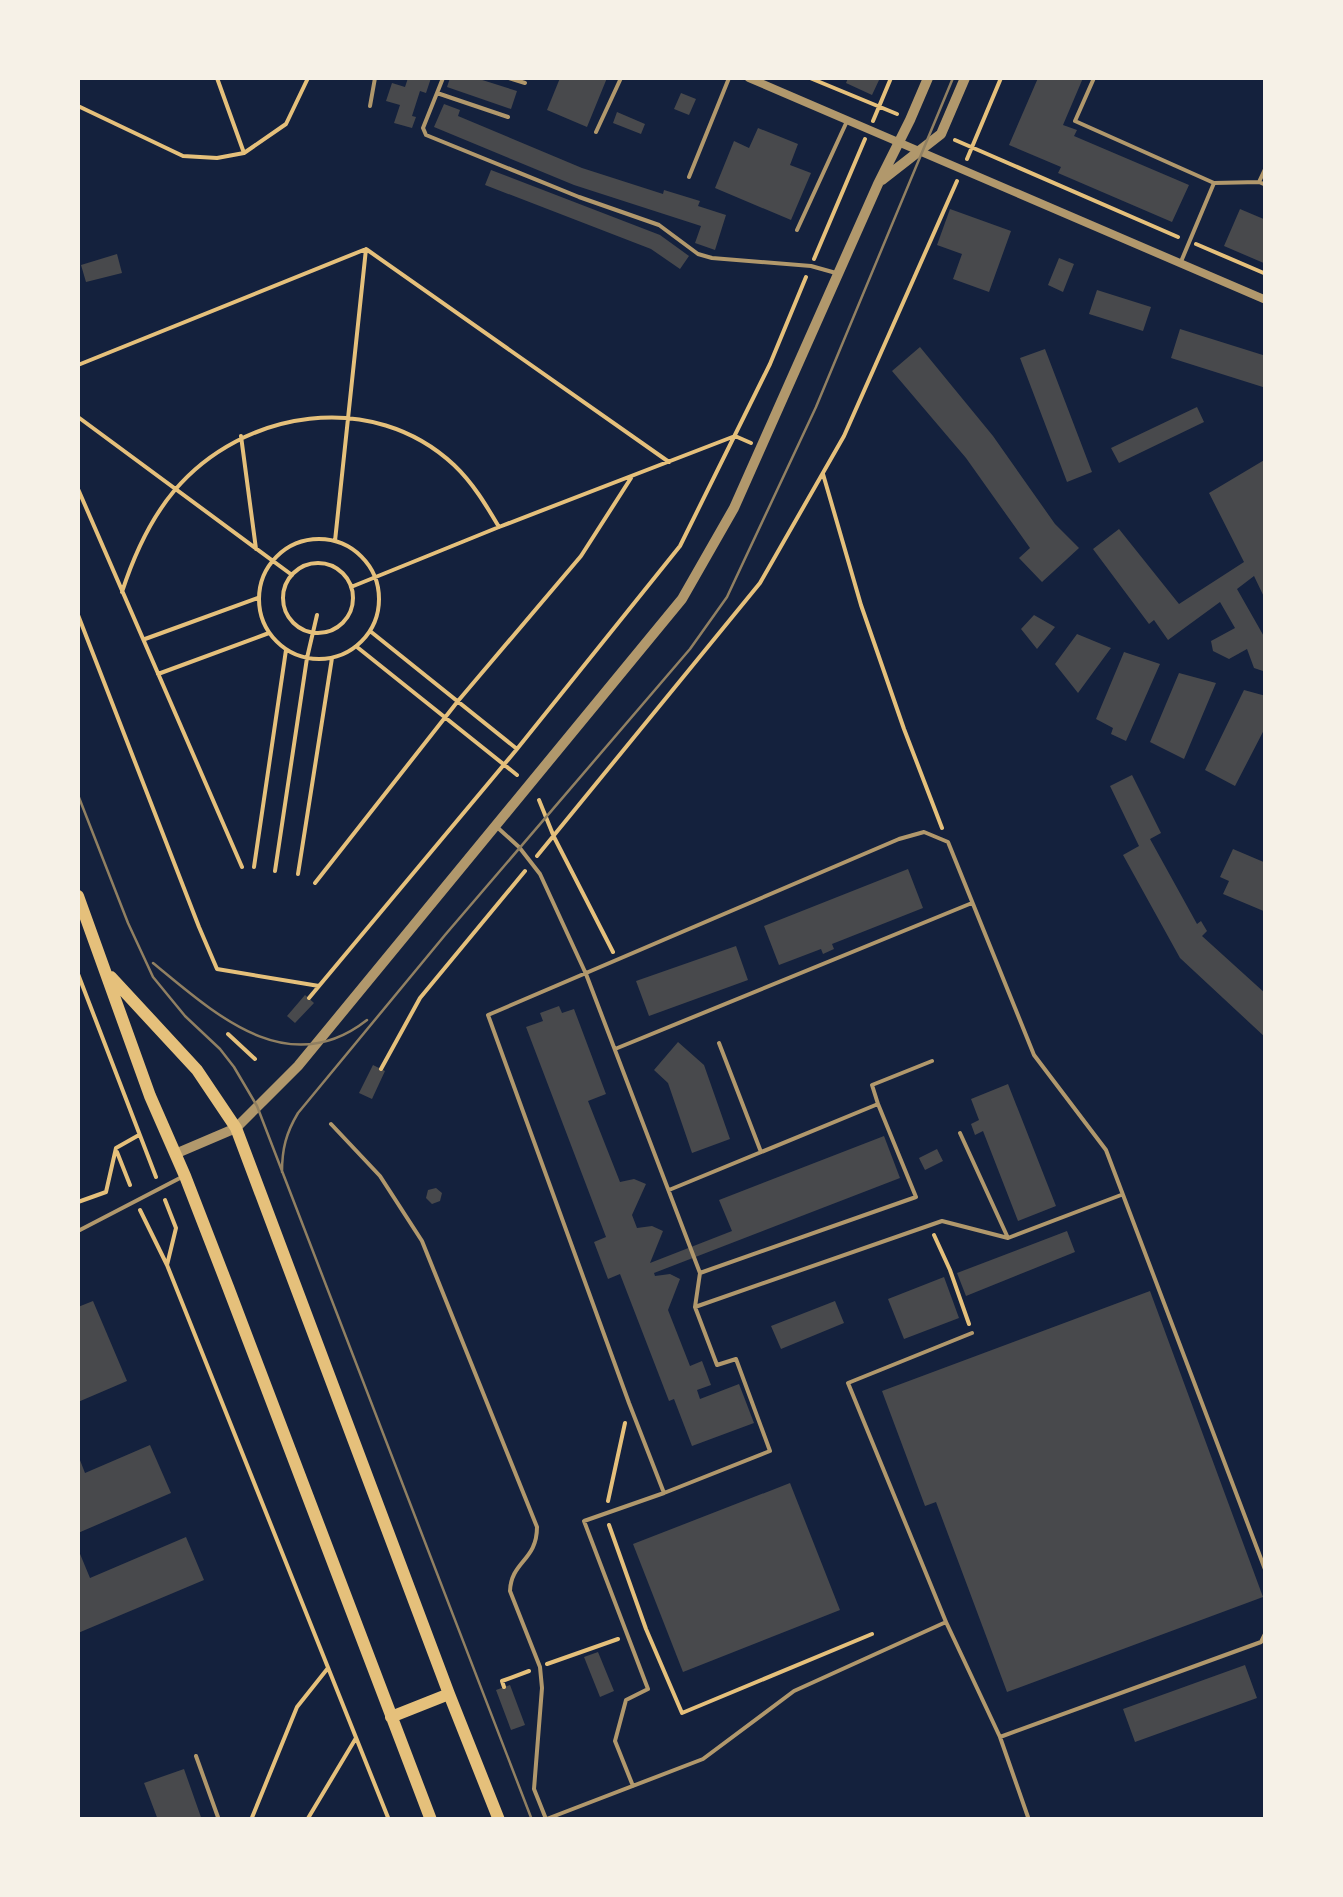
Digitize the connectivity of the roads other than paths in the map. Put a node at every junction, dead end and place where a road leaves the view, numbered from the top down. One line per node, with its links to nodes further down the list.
1 (374, 78): 12 (lane)
2 (443, 78): 11 (lane)
3 (509, 78): 10 (lane)
4 (621, 78): 15 (lane)
5 (728, 78): 19 (lane)
6 (749, 78): 14 (street)
7 (928, 78): 16 (street)
8 (965, 78): 17 (street)
9 (1094, 78): 20 (lane)
10 (525, 83)
11 (437, 93): 13 (lane); 25 (lane)
12 (370, 106)
13 (508, 118)
14 (848, 120): 16 (street); 23 (lane)
15 (596, 132)
16 (900, 141): 17 (street); 21 (street)
17 (922, 151): 21 (street); 24 (street)
18 (1266, 167): 22 (lane)
19 (688, 176)
20 (1214, 183): 22 (lane); 24 (lane)
21 (878, 184): 25 (street)
22 (1262, 184)
23 (797, 230)
24 (1180, 264): 26 (street)
25 (838, 273): 27 (street)
26 (1266, 300)
27 (495, 826): 31 (lane); 37 (street)
28 (78, 896): 30 (main road)
29 (972, 902): 31 (lane); 33 (lane); 43 (lane)
30 (106, 972): 37 (main road); 40 (main road)
31 (586, 974): 33 (lane); 49 (lane)
32 (718, 1042): 39 (lane)
33 (615, 1048): 42 (lane)
34 (932, 1061): 35 (lane)
35 (878, 1104): 39 (lane); 46 (lane)
36 (331, 1124): 58 (lane)
37 (236, 1128): 40 (street); 53 (main road)
38 (960, 1133): 45 (lane)
39 (762, 1152): 42 (lane)
40 (175, 1154): 41 (main road)
41 (185, 1176): 44 (lane); 54 (main road)
42 (669, 1190): 46 (lane)
43 (1122, 1195): 45 (lane); 50 (lane)
44 (78, 1231)
45 (1008, 1238): 47 (lane)
46 (700, 1274): 47 (lane)
47 (695, 1307): 49 (lane)
48 (972, 1333): 51 (lane)
49 (664, 1493): 57 (lane)
50 (1266, 1572)
51 (946, 1622): 55 (lane); 57 (lane)
52 (1266, 1632): 55 (lane)
53 (449, 1694): 54 (main road); 61 (main road)
54 (391, 1716): 60 (main road)
55 (1000, 1738): 62 (lane)
56 (196, 1756): 59 (lane)
57 (633, 1786): 58 (lane)
58 (545, 1819)
59 (219, 1820)
60 (431, 1820)
61 (500, 1820)
62 (1029, 1820)

